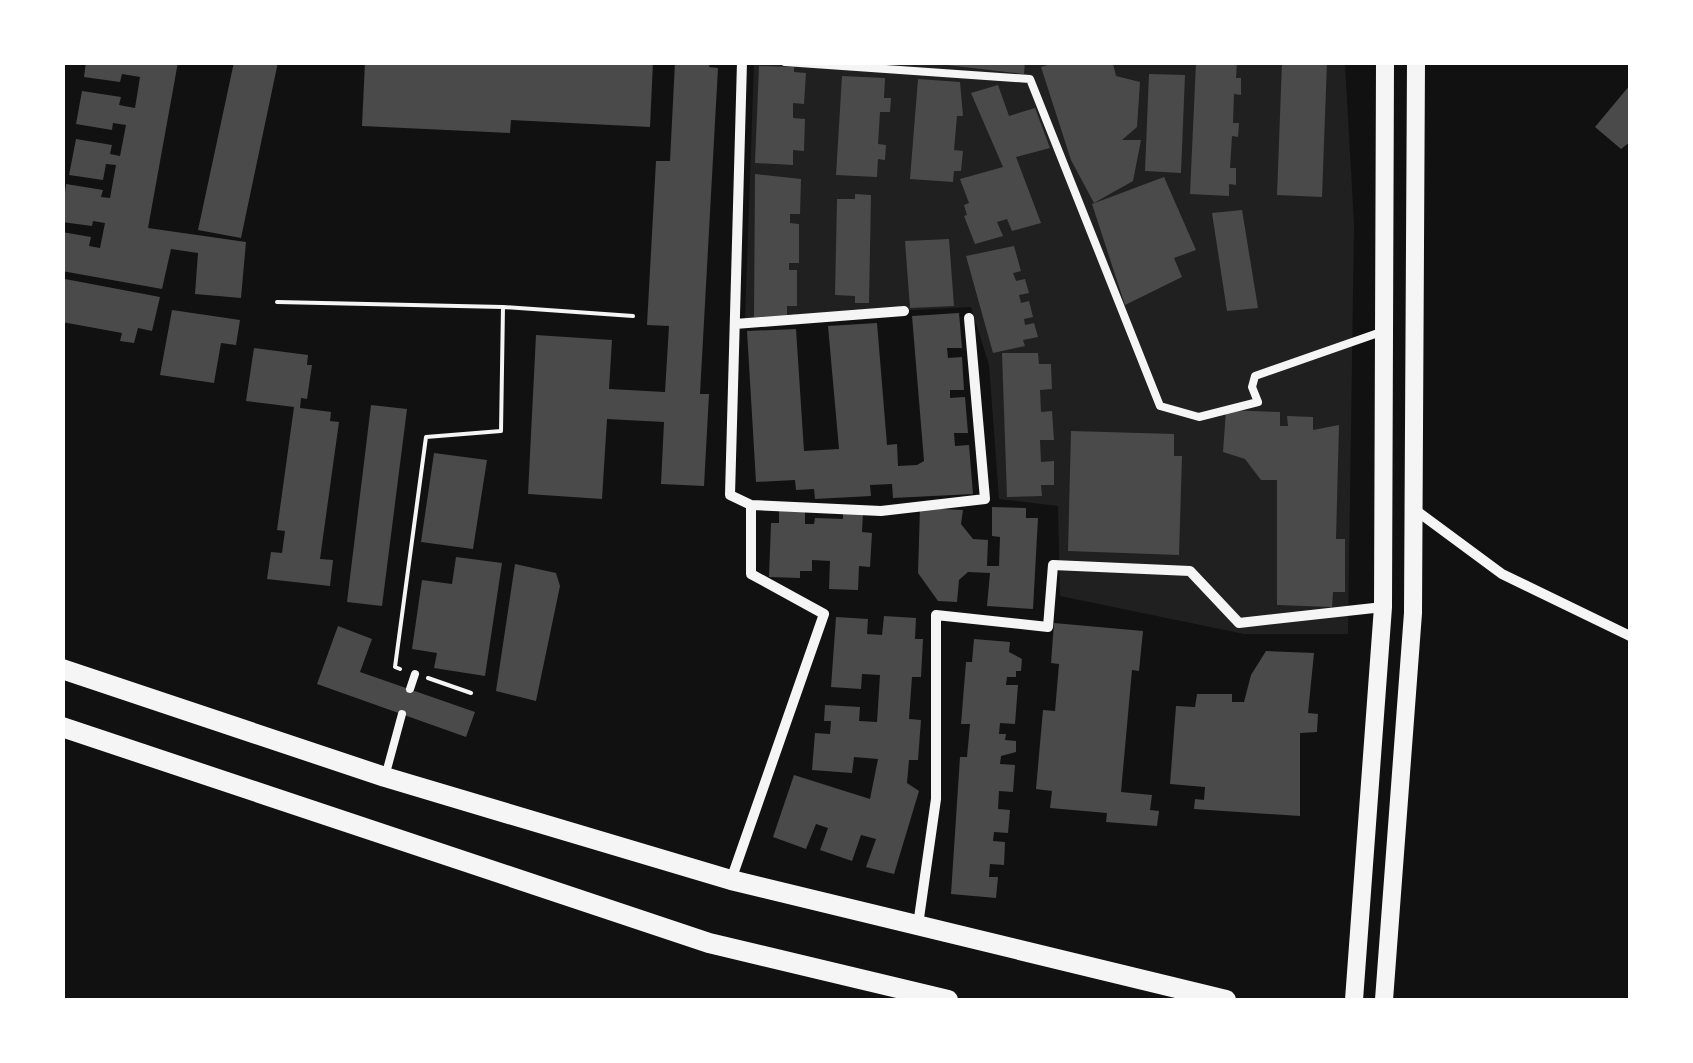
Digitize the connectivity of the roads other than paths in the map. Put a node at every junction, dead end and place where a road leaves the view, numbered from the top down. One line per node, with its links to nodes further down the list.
1 (742, 62): 7 (street)
2 (785, 62): 8 (lane)
3 (1385, 62): 8 (street)
4 (1416, 62): 10 (street)
5 (904, 311): 7 (street)
6 (969, 318): 9 (street)
7 (735, 324): 9 (street)
8 (1385, 330): 11 (street)
9 (751, 505): 19 (street)
10 (1414, 509): 12 (street); 25 (street)
11 (1383, 607): 20 (street); 24 (street)
12 (1630, 636)
13 (62, 670): 18 (main road)
14 (415, 674): 15 (lane)
15 (410, 690)
16 (402, 714): 18 (lane)
17 (62, 727): 21 (main road)
18 (385, 777): 19 (main road)
19 (731, 880): 20 (main road)
20 (918, 927): 23 (main road)
21 (911, 996): 22 (main road)
22 (948, 1000)
23 (1226, 1000)
24 (1354, 1000)
25 (1384, 1000)

